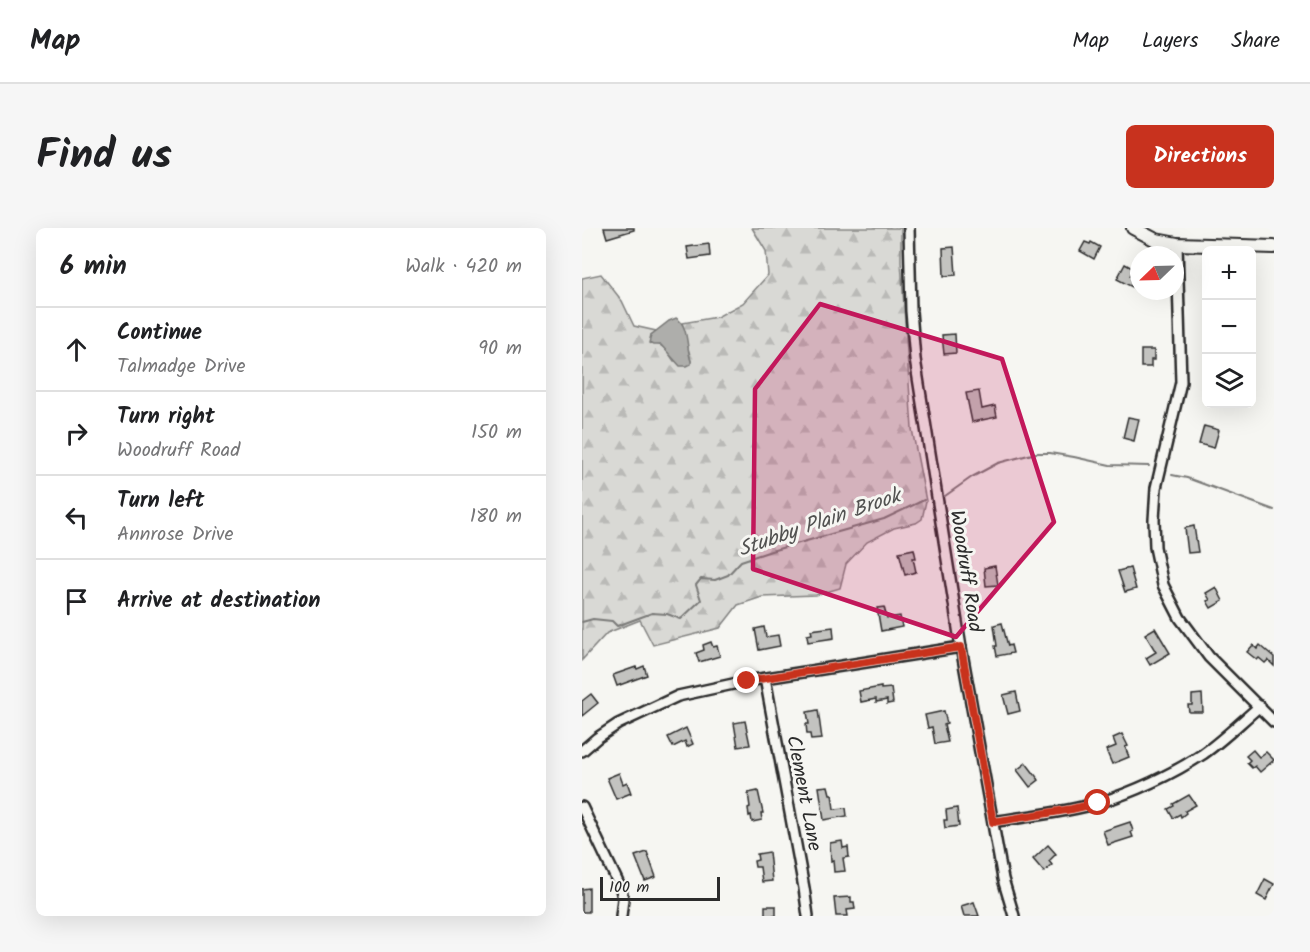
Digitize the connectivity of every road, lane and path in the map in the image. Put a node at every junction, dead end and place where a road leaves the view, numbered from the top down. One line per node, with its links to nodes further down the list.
1 (909, 228): 5 (street, Woodruff Road)
2 (1133, 228): 3 (main road)
3 (1177, 244): 4 (main road); 7 (street)
4 (1274, 247)
5 (961, 647): 6 (street); 11 (street, Woodruff Road)
6 (765, 678): 9 (street); 13 (street, Clement Lane)
7 (1260, 706): 8 (street); 11 (street)
8 (1274, 722)
9 (582, 751)
10 (582, 807): 12 (street)
11 (993, 822): 14 (street, Woodruff Road)
12 (621, 916)
13 (808, 916)
14 (1014, 916)

